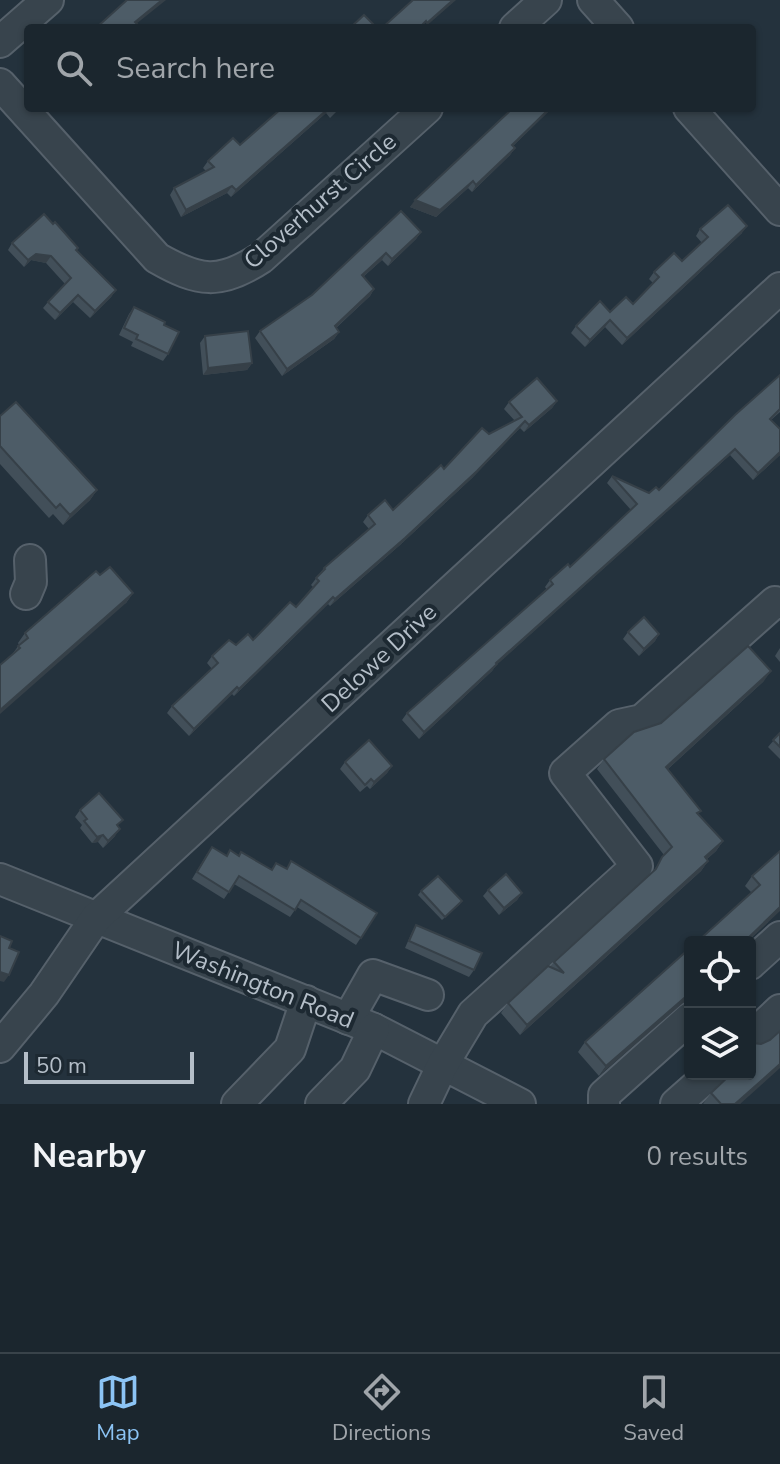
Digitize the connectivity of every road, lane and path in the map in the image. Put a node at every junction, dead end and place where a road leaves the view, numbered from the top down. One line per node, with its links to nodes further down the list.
1 (48, 0): 6 (street)
2 (546, 0): 4 (street)
3 (593, 0): 5 (street)
4 (519, 24)
5 (614, 24)
6 (0, 42)
7 (0, 84): 8 (street, Cloverhurst Circle)
8 (24, 111)
9 (25, 112): 10 (street, Cloverhurst Circle)
10 (423, 112)
11 (693, 112): 12 (street)
12 (780, 210)
13 (780, 288): 18 (street, Delowe Drive)
14 (30, 560): 15 (street)
15 (26, 594)
16 (780, 603): 28 (street)
17 (0, 879): 18 (street, Washington Road)
18 (96, 918): 22 (street, Washington Road); 27 (street, Delowe Drive)
19 (780, 937): 20 (street)
20 (756, 959)
21 (428, 995): 25 (street)
22 (306, 1001): 25 (street, Washington Road); 30 (street)
23 (780, 1010): 26 (street)
24 (684, 1023): 33 (street)
25 (361, 1024): 28 (street, Washington Road); 29 (street)
26 (756, 1032)
27 (0, 1047)
28 (443, 1064): 31 (street); 32 (street, Washington Road)
29 (336, 1099)
30 (237, 1104)
31 (424, 1104)
32 (520, 1104)
33 (604, 1104)

